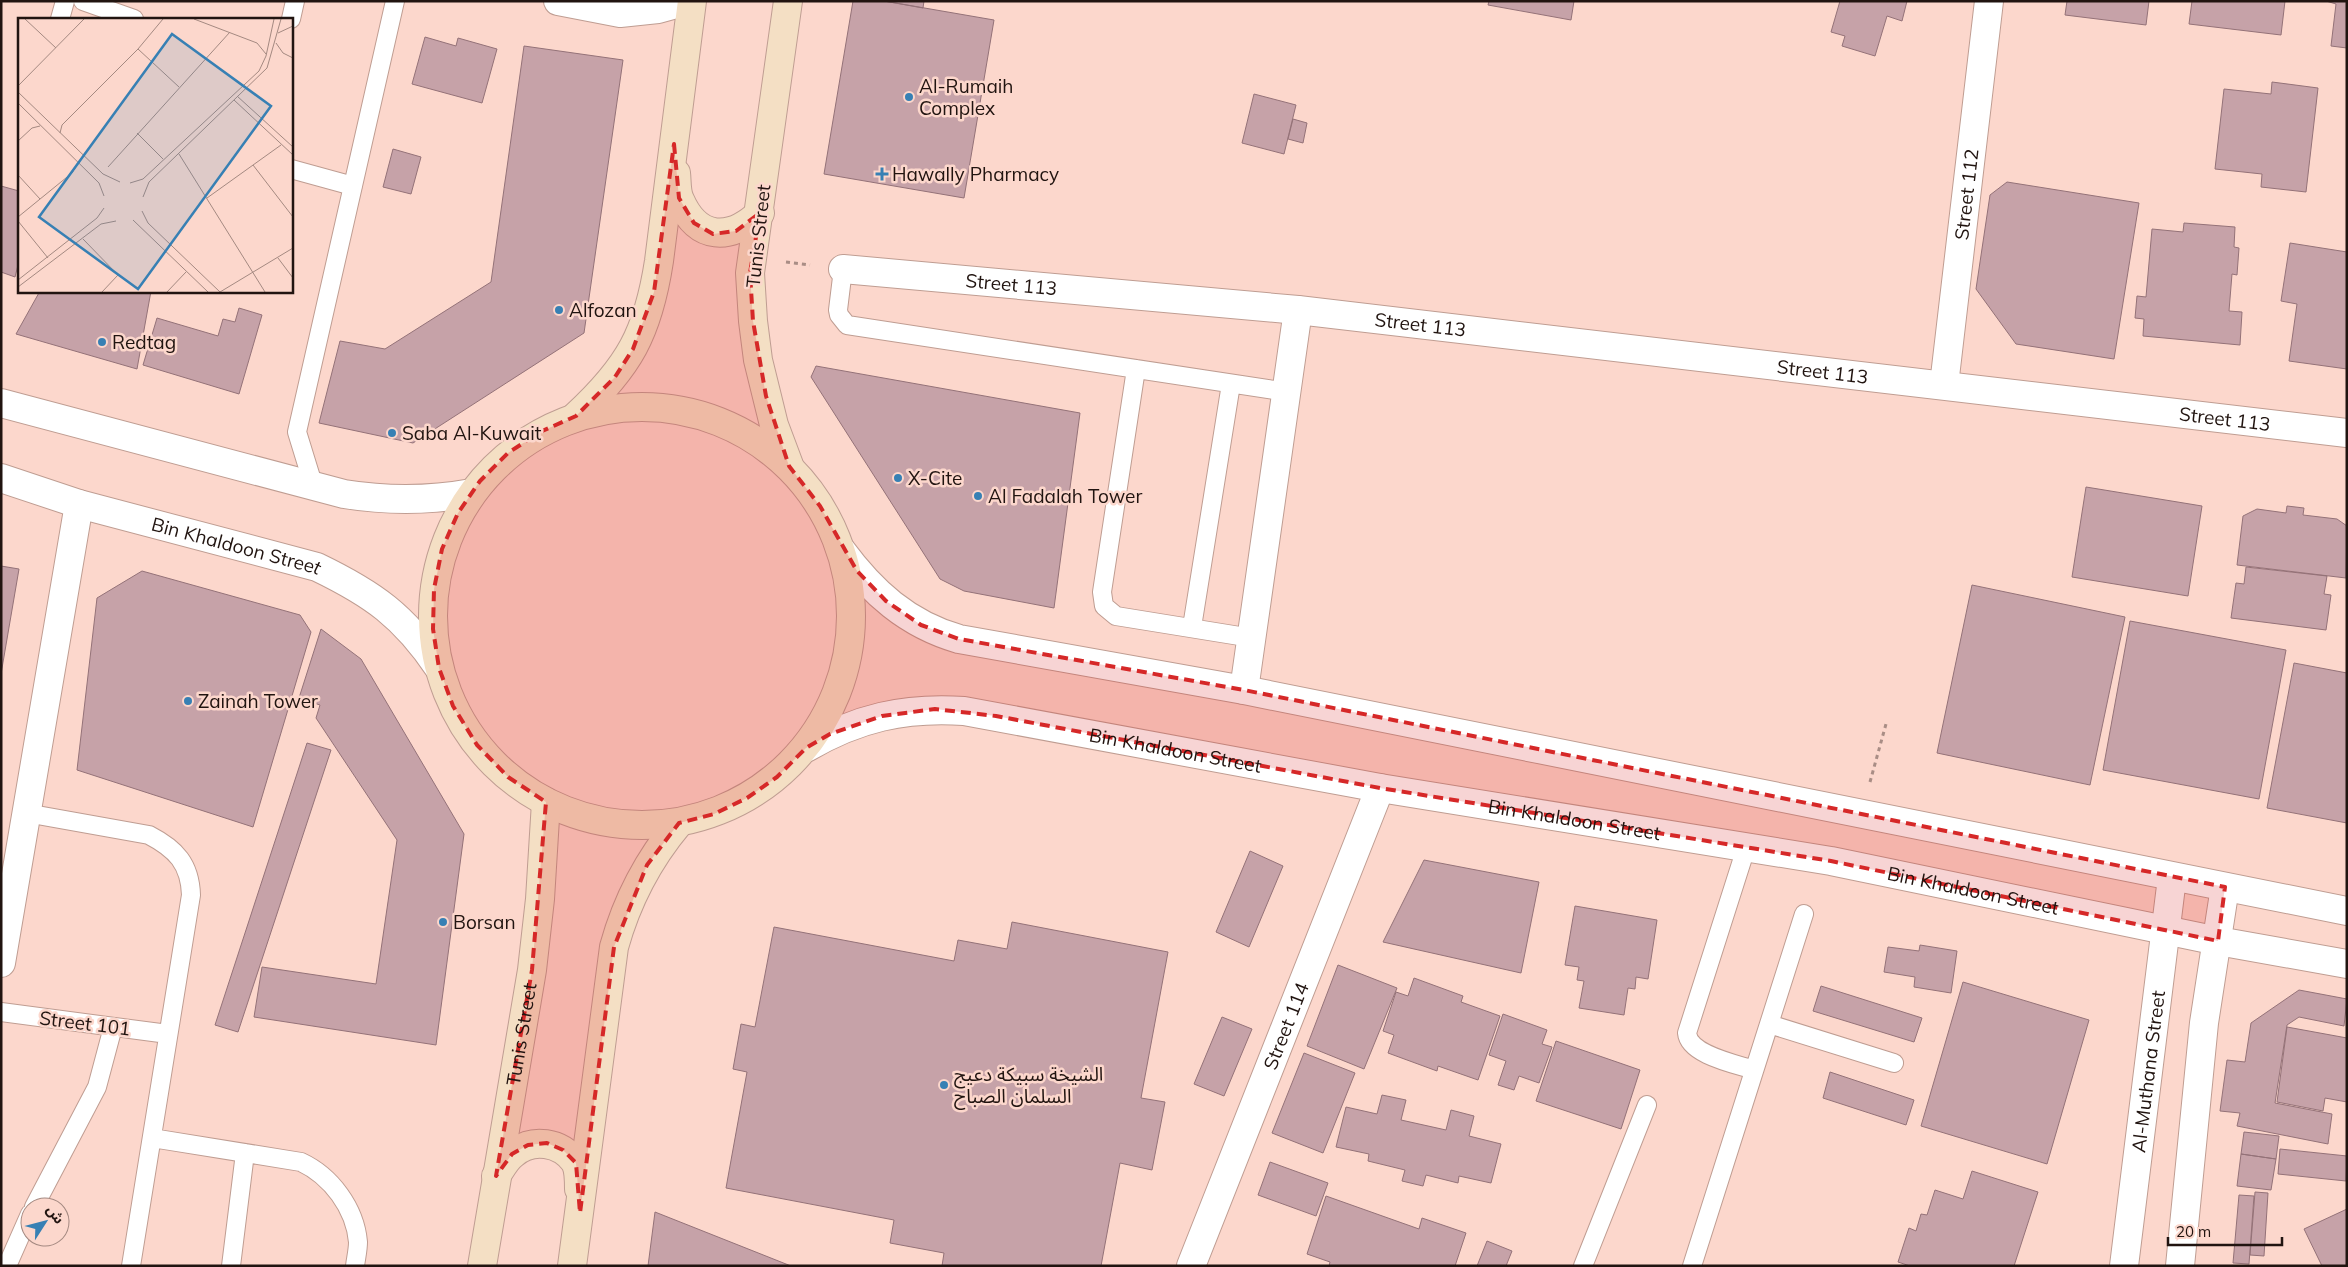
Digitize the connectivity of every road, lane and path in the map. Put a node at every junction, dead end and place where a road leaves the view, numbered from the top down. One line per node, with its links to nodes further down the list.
1 (65, 1): 10 (lane)
2 (83, 1): 11 (lane)
3 (295, 1): 12 (lane)
4 (395, 1): 15 (lane)
5 (687, 1): 9 (street)
6 (692, 1): 13 (main road)
7 (788, 1): 16 (main road, Tunis Street)
8 (1989, 1): 22 (street, Street 112)
9 (568, 2)
10 (60, 18)
11 (131, 18)
12 (291, 18)
13 (674, 144): 16 (main road); 25 (main road)
14 (292, 170): 15 (lane)
15 (353, 186): 29 (lane)
16 (760, 213): 17 (main road, Tunis Street)
17 (752, 257): 18 (path); 27 (main road, Tunis Street)
18 (843, 270): 19 (street, Street 113); 20 (lane)
19 (1298, 310): 22 (street, Street 113); 23 (street)
20 (1136, 369): 21 (lane); 33 (lane)
21 (1231, 384): 23 (lane); 33 (lane)
22 (1944, 385): 26 (street, Street 113)
23 (1287, 392): 34 (street)
24 (1, 403): 29 (street)
25 (576, 416): 27 (main road); 30 (main road)
26 (2347, 432)
27 (789, 466): 32 (main road)
28 (1, 478): 31 (street, Bin Khaldoon Street)
29 (312, 484): 30 (street)
30 (472, 493): 35 (main road)
31 (79, 504): 35 (street, Bin Khaldoon Street); 41 (street)
32 (841, 550): 36 (street); 38 (main road)
33 (1192, 627): 34 (lane)
34 (1252, 638): 36 (street)
35 (439, 668): 40 (main road)
36 (1244, 690): 42 (street)
37 (1886, 724): 42 (path)
38 (806, 748): 39 (street, Bin Khaldoon Street); 43 (main road)
39 (1380, 788): 44 (street, Bin Khaldoon Street); 72 (street, Street 114)
40 (546, 802): 43 (main road); 62 (main road, Tunis Street)
41 (26, 813): 51 (street); 56 (lane)
42 (1860, 814): 45 (street)
43 (679, 823): 64 (main road)
44 (1746, 848): 49 (street, Bin Khaldoon Street); 58 (lane)
45 (2172, 878): 46 (street); 49 (street, Al-Muthana Street)
46 (2225, 887): 47 (street); 50 (street)
47 (2347, 911)
48 (1804, 914): 54 (lane)
49 (2165, 929): 50 (street, Bin Khaldoon Street); 75 (street, Al-Muthana Street)
50 (2218, 941): 52 (street, Bin Khaldoon Street); 76 (street)
51 (1, 963)
52 (2347, 964)
53 (1, 1012): 55 (lane, Street 101)
54 (1769, 1024): 57 (lane); 58 (lane)
55 (114, 1027): 56 (lane, Street 101); 63 (lane)
56 (168, 1034): 60 (lane)
57 (1894, 1063)
58 (1754, 1070): 74 (lane)
59 (1647, 1104): 73 (lane)
60 (152, 1138): 61 (lane); 67 (lane)
61 (245, 1153): 68 (lane); 69 (lane)
62 (496, 1176): 64 (main road); 70 (main road, Tunis Street)
63 (39, 1197)
64 (580, 1213): 71 (main road)
65 (20, 1237): 66 (lane)
66 (7, 1266)
67 (131, 1266)
68 (231, 1266)
69 (355, 1266)
70 (482, 1266)
71 (572, 1266)
72 (1191, 1266)
73 (1583, 1266)
74 (1692, 1266)
75 (2124, 1266)
76 (2180, 1266)

